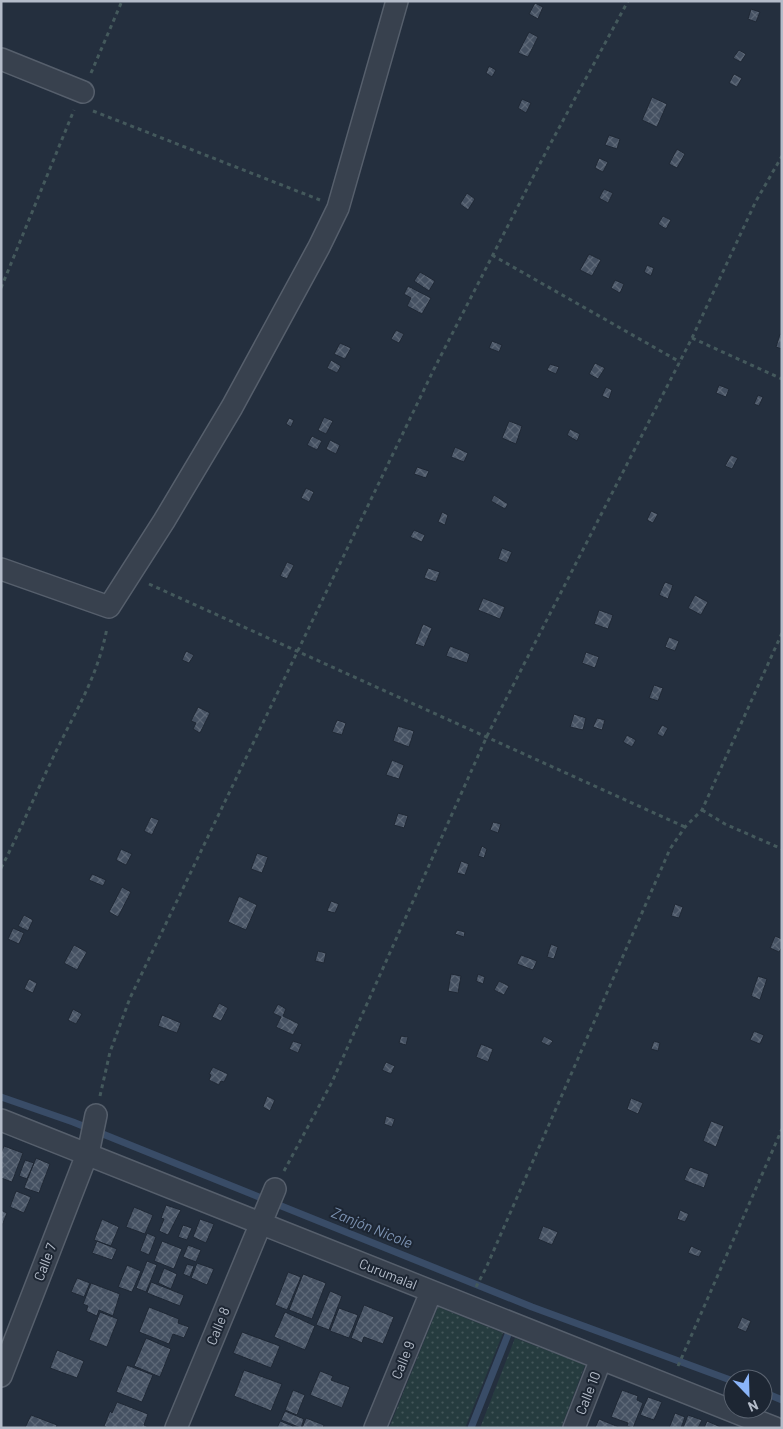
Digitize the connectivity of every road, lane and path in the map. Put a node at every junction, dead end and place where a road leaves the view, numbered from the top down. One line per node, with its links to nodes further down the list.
1 (122, 1): 5 (path)
2 (397, 1): 7 (street)
3 (628, 1): 8 (path)
4 (1, 59): 5 (street)
5 (80, 98): 7 (path); 9 (path)
6 (782, 156): 10 (path)
7 (338, 208): 14 (street)
8 (492, 255): 11 (path); 17 (path)
9 (1, 288)
10 (692, 338): 11 (path); 12 (path)
11 (680, 362): 18 (path)
12 (782, 379)
13 (1, 569): 15 (street)
14 (130, 575): 15 (street); 17 (path)
15 (109, 607): 22 (path)
16 (782, 633): 19 (path)
17 (298, 652): 18 (path); 23 (path)
18 (487, 736): 20 (path); 27 (path)
19 (702, 810): 20 (path); 21 (path)
20 (685, 826): 29 (path)
21 (782, 849)
22 (1, 868)
23 (96, 1114): 26 (street, Calle 7)
24 (1, 1120): 26 (street, Curumalal)
25 (782, 1129): 32 (path)
26 (88, 1151): 28 (street, Curumalal); 33 (street, Calle 7)
27 (274, 1189): 28 (street, Calle 8)
28 (260, 1224): 30 (street, Curumalal); 35 (street, Calle 8)
29 (484, 1272)
30 (431, 1292): 31 (street, Curumalal); 36 (street, Calle 9)
31 (601, 1359): 34 (street, Curumalal); 37 (street, Calle 10)
32 (677, 1369)
33 (1, 1376)
34 (770, 1427)
35 (176, 1428)
36 (375, 1428)
37 (574, 1428)

